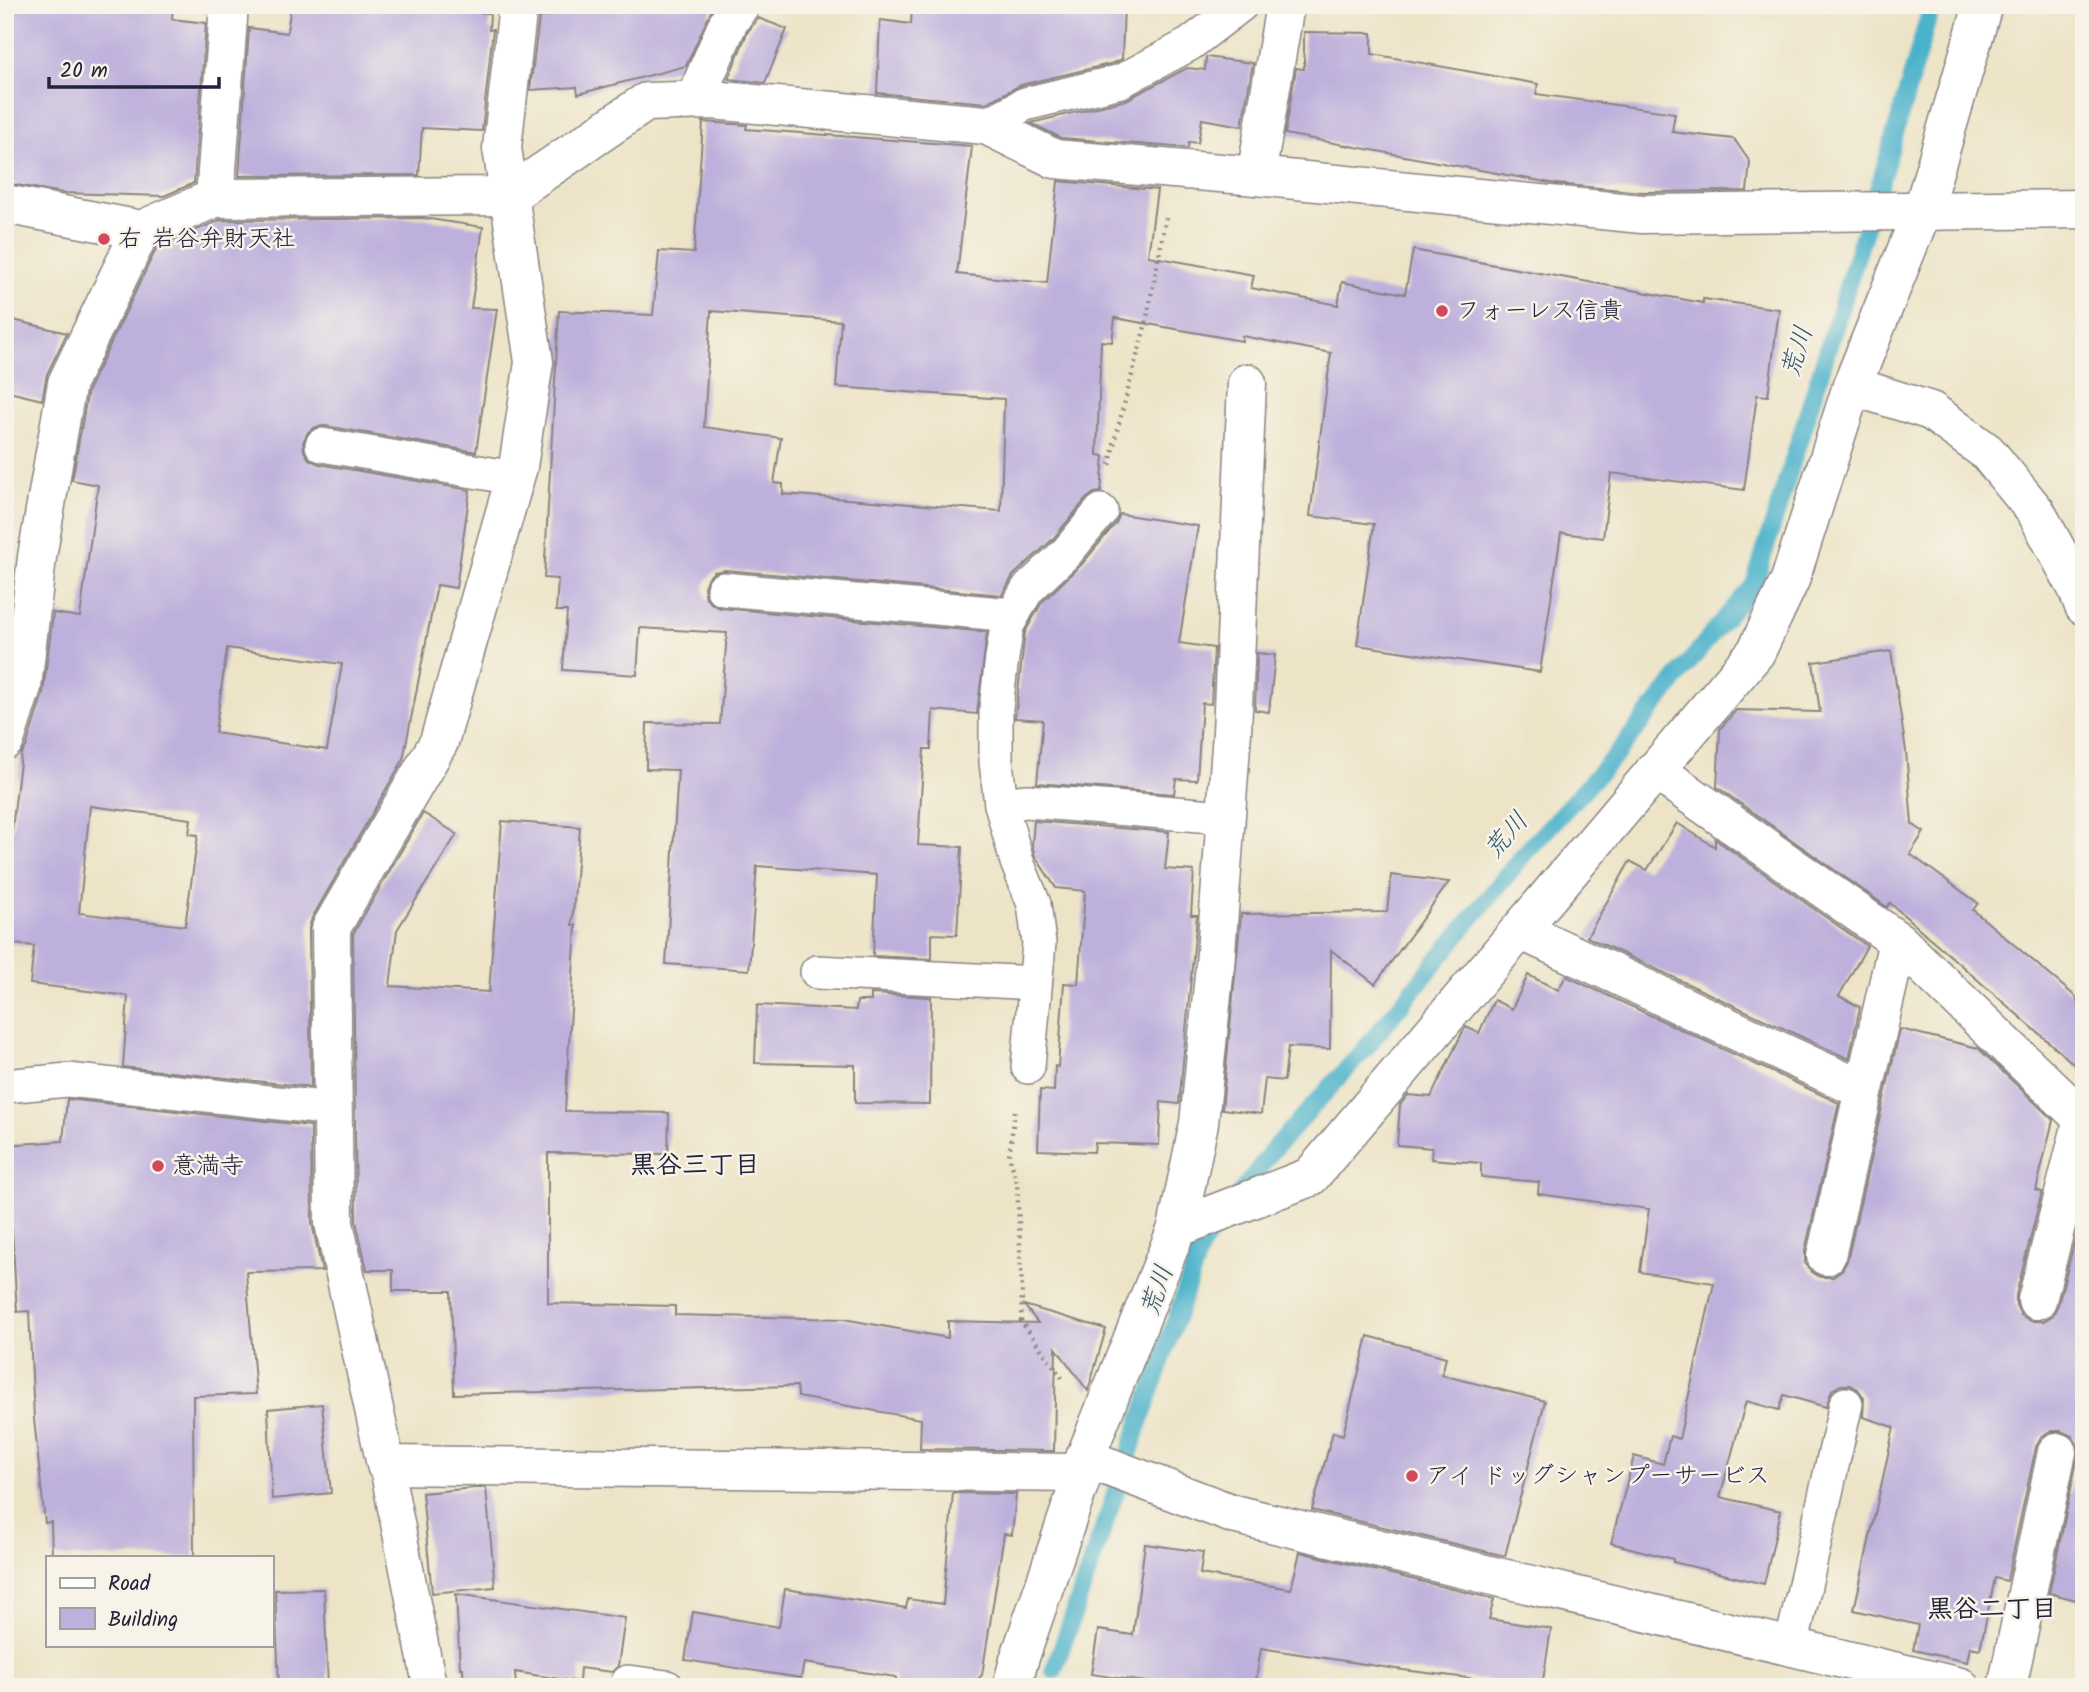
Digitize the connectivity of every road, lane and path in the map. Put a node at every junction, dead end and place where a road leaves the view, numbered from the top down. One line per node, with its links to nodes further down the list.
1 (229, 5): 12 (street)
2 (518, 5): 11 (street)
3 (740, 5): 7 (street)
4 (1241, 5): 8 (lane)
5 (1285, 5): 10 (street)
6 (1983, 5): 15 (street)
7 (695, 100): 8 (street); 11 (street)
8 (986, 125): 9 (street)
9 (1176, 169): 10 (street); 21 (path)
10 (1256, 176): 15 (street)
11 (508, 196): 12 (street); 20 (street)
12 (215, 198): 16 (street)
13 (5, 204): 16 (street)
14 (2084, 209): 15 (street)
15 (1907, 210): 18 (street)
16 (141, 230): 25 (street)
17 (1247, 383): 28 (street)
18 (1852, 386): 23 (street); 26 (street)
19 (322, 445): 20 (lane)
20 (514, 478): 36 (street)
21 (1101, 511): 24 (lane)
22 (723, 589): 24 (lane)
23 (2084, 606)
24 (1013, 615): 27 (lane)
25 (5, 740)
26 (1655, 770): 29 (street); 30 (street)
27 (1001, 804): 28 (lane); 32 (lane)
28 (1225, 817): 38 (street)
29 (1520, 930): 35 (street); 38 (street)
30 (1899, 941): 35 (street); 37 (street)
31 (817, 972): 32 (lane)
32 (1035, 983): 33 (lane)
33 (1028, 1067): 42 (path)
34 (5, 1086): 36 (lane)
35 (1863, 1090): 39 (street)
36 (333, 1110): 44 (street)
37 (2083, 1118): 40 (street)
38 (1193, 1222): 42 (street)
39 (1826, 1256)
40 (2037, 1300)
41 (1846, 1405): 46 (lane)
42 (1104, 1413): 45 (street)
43 (2057, 1452): 52 (street)
44 (386, 1465): 45 (street); 48 (lane)
45 (1105, 1469): 46 (street); 50 (street)
46 (1791, 1647): 51 (street)
47 (628, 1682): 49 (lane)
48 (430, 1687)
49 (667, 1687)
50 (1012, 1687)
51 (1960, 1687)
52 (2007, 1687)

